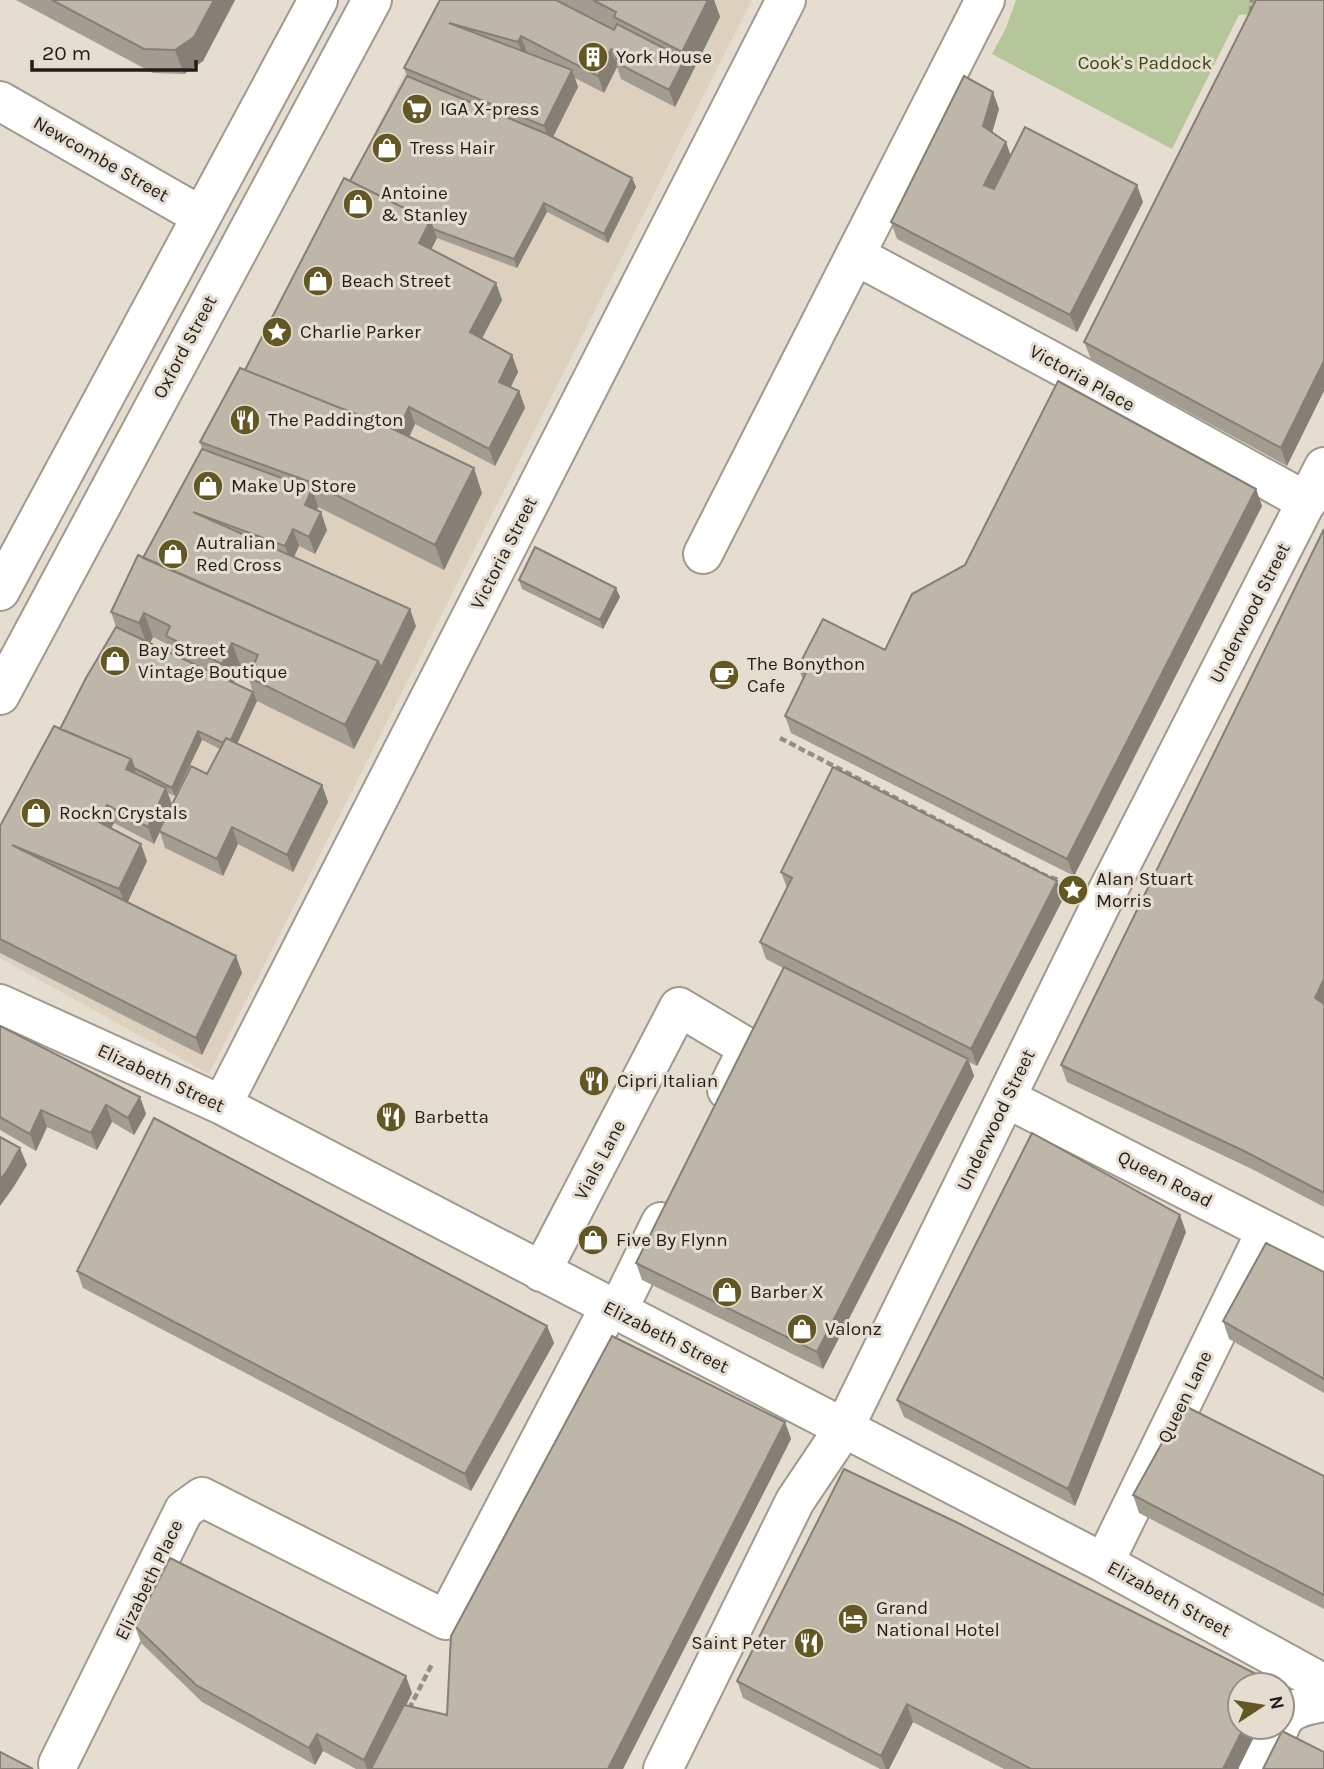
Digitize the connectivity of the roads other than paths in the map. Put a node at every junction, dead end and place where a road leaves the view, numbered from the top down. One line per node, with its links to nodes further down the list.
1 (318, 0): 6 (street)
2 (372, 0): 12 (street, Oxford Street)
3 (786, 0): 15 (street, Victoria Street)
4 (985, 0): 7 (street)
5 (0, 101): 6 (street, Newcombe Street)
6 (201, 216): 11 (street)
7 (855, 256): 9 (street, Victoria Place); 10 (street)
8 (1324, 467): 9 (street, Underwood Street)
9 (1307, 502): 14 (street, Underwood Street)
10 (703, 554)
11 (0, 591)
12 (0, 695)
13 (0, 1004): 15 (street, Elizabeth Street)
14 (1006, 1098): 18 (street, Queen Road); 22 (street, Underwood Street)
15 (222, 1105): 20 (street, Elizabeth Street)
16 (712, 1120): 20 (street, Vials Lane)
17 (676, 1192): 21 (street)
18 (1266, 1231): 19 (street, Queen Road); 23 (street, Queen Lane)
19 (1324, 1260)
20 (541, 1272): 21 (street, Elizabeth Street)
21 (613, 1310): 22 (street, Elizabeth Street); 28 (street, Elizabeth Place)
22 (844, 1427): 23 (street, Elizabeth Street); 29 (street, Underwood Street)
23 (1104, 1563): 24 (street, Elizabeth Street)
24 (1324, 1684)
25 (1324, 1702): 26 (street)
26 (1296, 1709)
27 (1273, 1741): 30 (street)
28 (58, 1764)
29 (663, 1769)
30 (1258, 1769)

